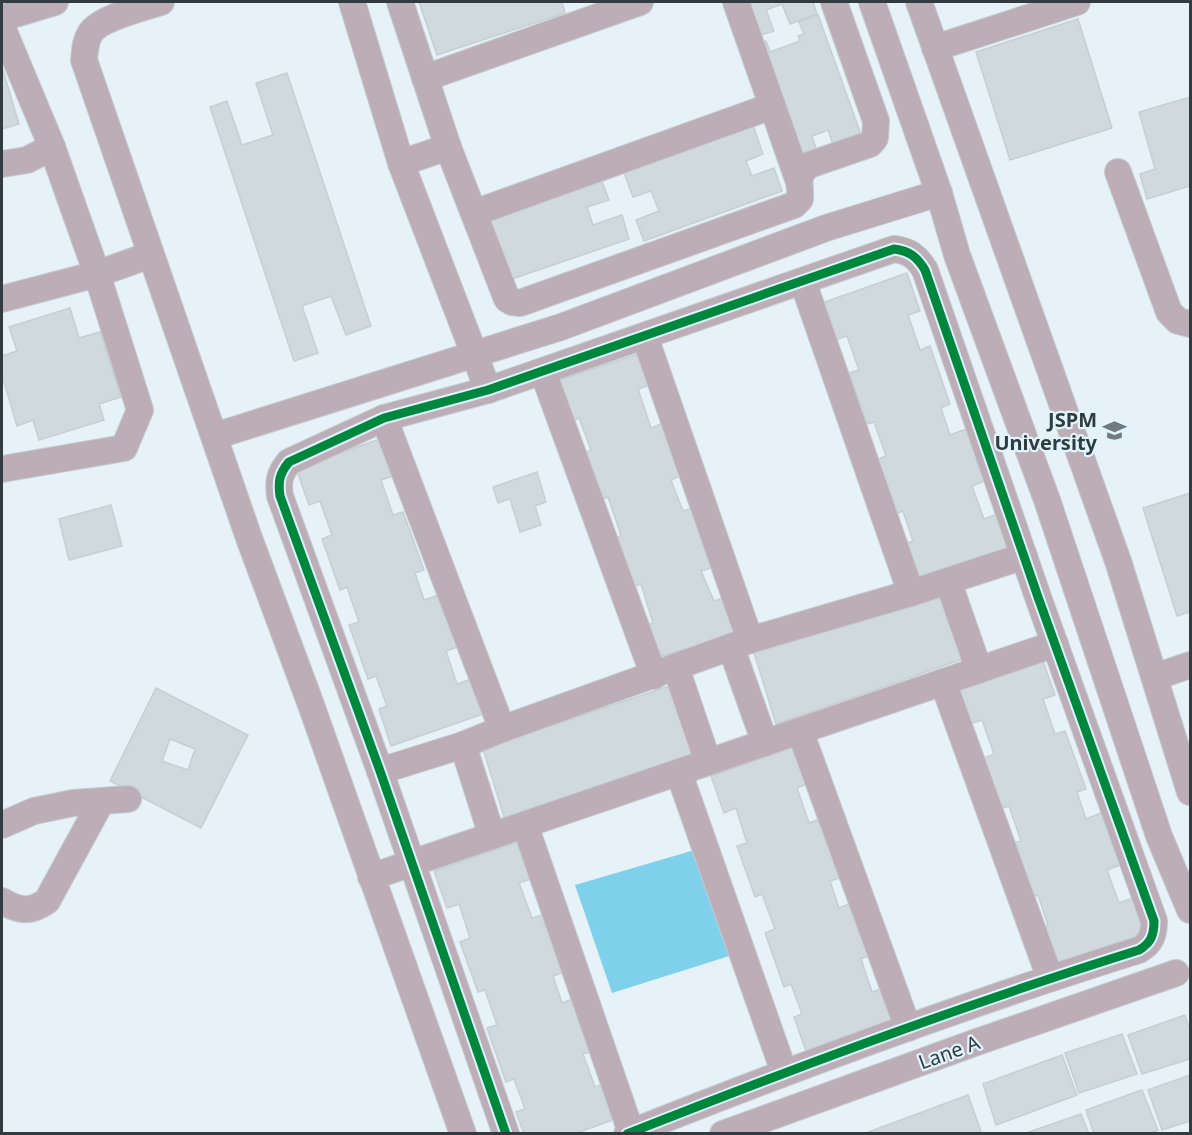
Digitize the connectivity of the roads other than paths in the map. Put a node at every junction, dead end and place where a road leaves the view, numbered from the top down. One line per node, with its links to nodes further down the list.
1 (55, 2): 11 (street)
2 (161, 2): 24 (street)
3 (352, 2): 18 (street)
4 (400, 2): 14 (street)
5 (640, 2): 14 (street)
6 (736, 2): 15 (street)
7 (834, 2): 21 (street)
8 (872, 2): 22 (street)
9 (919, 2): 13 (street)
10 (1077, 2): 13 (street)
11 (2, 18)
12 (2, 27): 16 (street)
13 (935, 48): 48 (street)
14 (425, 78): 17 (street)
15 (772, 106): 21 (street); 23 (street)
16 (52, 147): 19 (street); 26 (street)
17 (448, 147): 18 (street); 23 (street)
18 (401, 163): 32 (street)
19 (2, 165)
20 (1118, 172): 30 (street)
21 (798, 179): 23 (street)
22 (939, 193): 25 (street); 40 (street)
23 (474, 213)
24 (150, 255): 26 (street); 36 (street)
25 (711, 271): 29 (street); 32 (street)
26 (97, 274): 28 (street); 37 (street)
27 (802, 282): 29 (street); 38 (street); 41 (street)
28 (2, 299)
29 (727, 308): 31 (street)
30 (1191, 324)
31 (645, 337): 33 (street); 43 (street)
32 (475, 355): 34 (street); 36 (street)
33 (543, 372): 34 (street); 47 (street)
34 (488, 390): 35 (street)
35 (384, 418): 50 (street); 55 (street)
36 (215, 436): 64 (street)
37 (2, 469)
38 (1024, 556): 39 (street); 42 (street)
39 (948, 581): 41 (street); 46 (street)
40 (1075, 585): 42 (street); 66 (street)
41 (911, 593): 43 (street)
42 (1038, 597): 44 (street)
43 (741, 644): 47 (street); 52 (street)
44 (1055, 644): 46 (street); 68 (street)
45 (1191, 665): 48 (street)
46 (979, 670): 49 (street)
47 (665, 672): 50 (street); 54 (street)
48 (1155, 677): 57 (street)
49 (943, 682): 51 (street); 68 (street)
50 (502, 729): 53 (street)
51 (800, 731): 52 (street); 69 (street)
52 (765, 743): 54 (street)
53 (463, 745): 55 (street); 62 (street)
54 (708, 762): 56 (street)
55 (380, 771): 63 (street)
56 (679, 772): 61 (street); 70 (street)
57 (1191, 792)
58 (128, 799): 59 (street)
59 (102, 802): 60 (street); 65 (street)
60 (2, 825)
61 (525, 825): 62 (street); 71 (street)
62 (492, 836): 63 (street)
63 (412, 864): 64 (street); 73 (street)
64 (371, 877): 72 (street)
65 (2, 901)
66 (1191, 910)
67 (1176, 973): 74 (street, Lane A)
68 (1050, 978): 69 (street)
69 (908, 1028): 70 (street)
70 (784, 1072): 71 (street)
71 (629, 1133)
72 (463, 1134)
73 (506, 1134)
74 (723, 1134)

